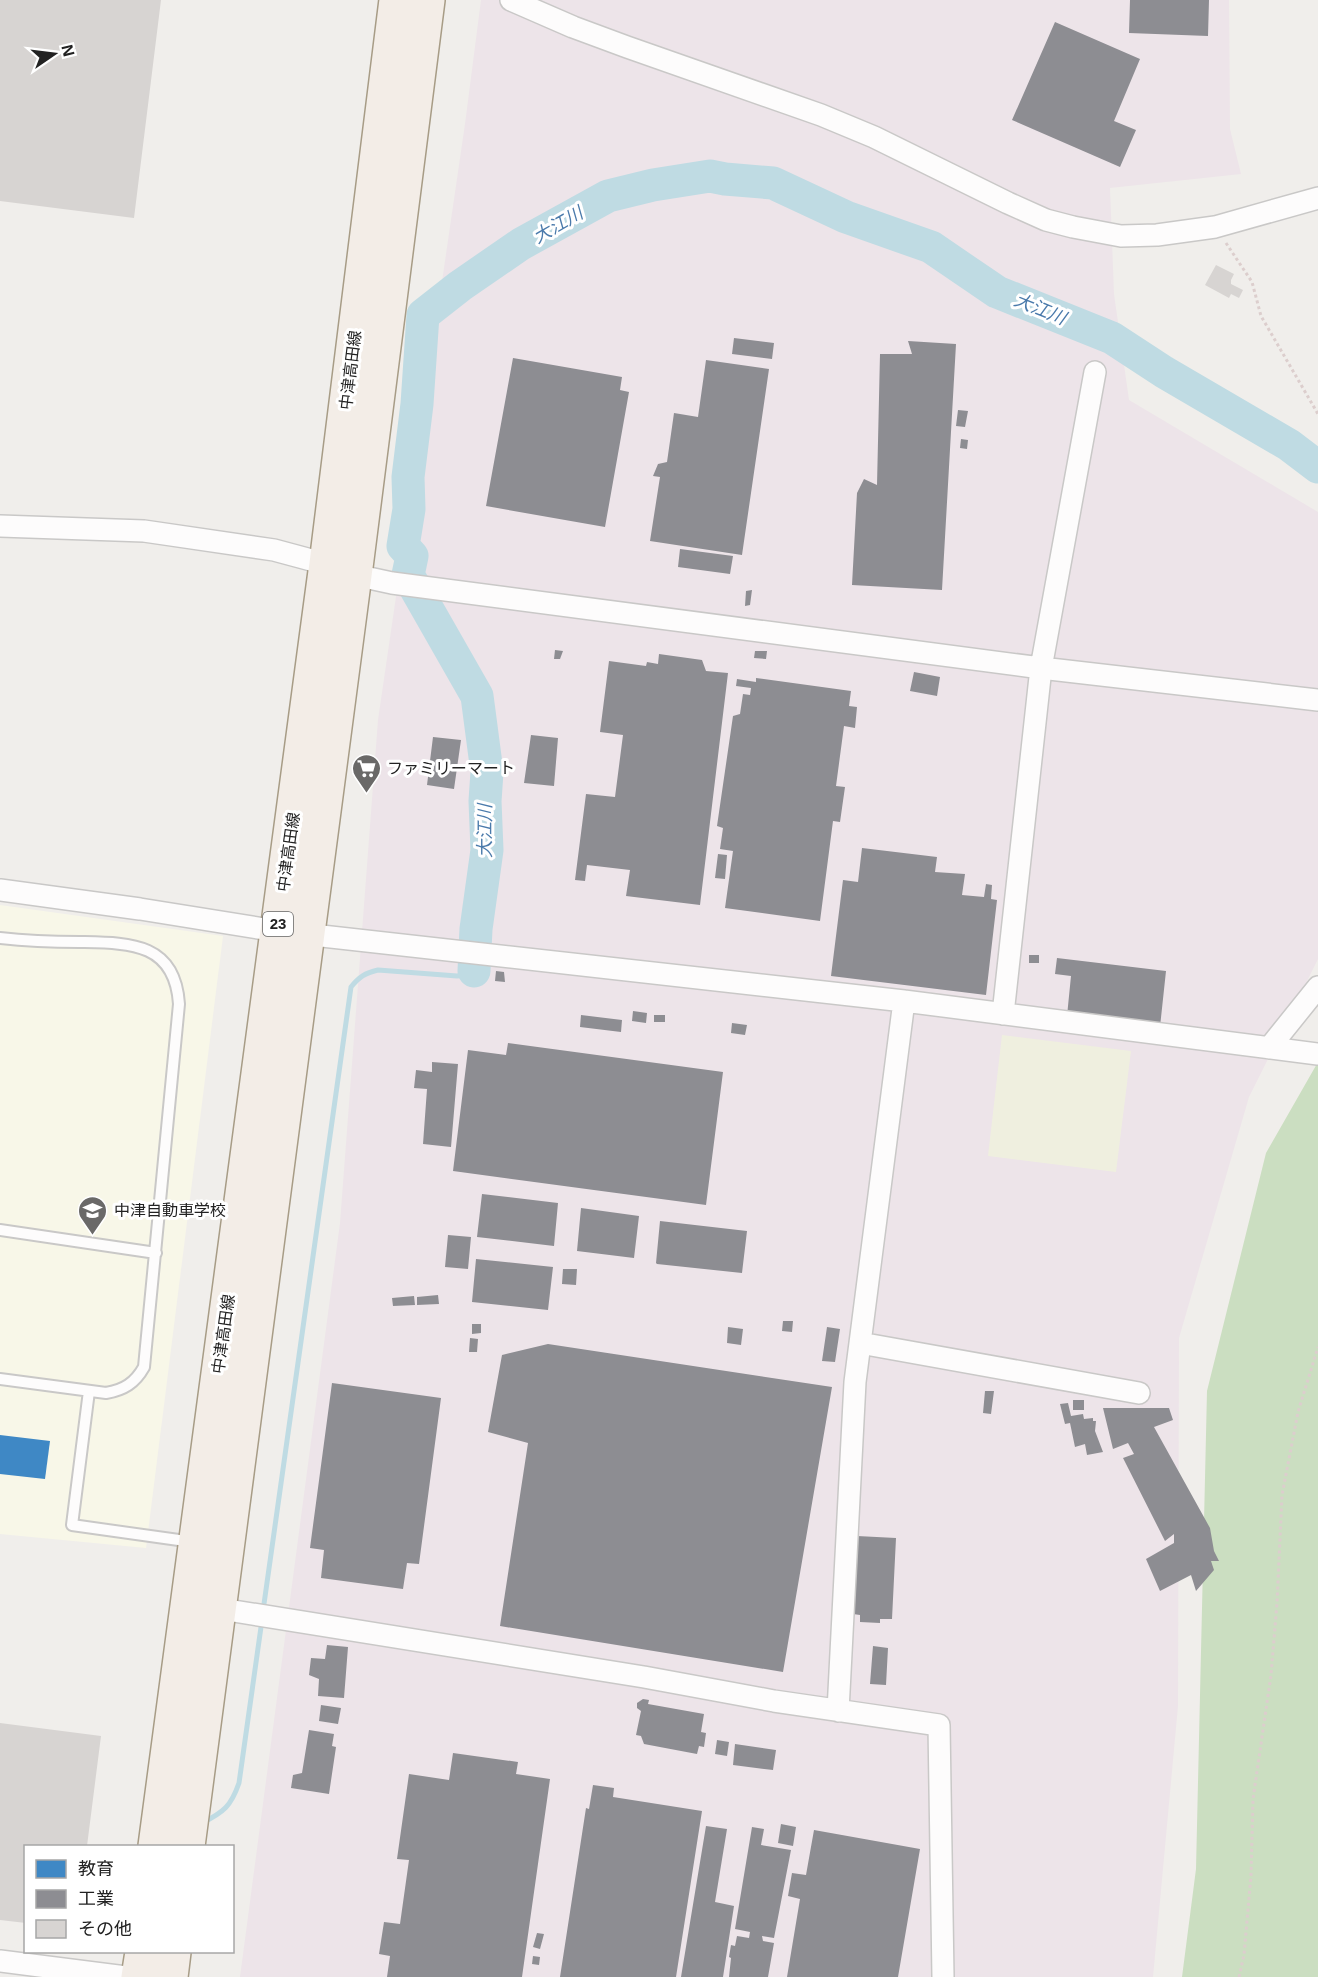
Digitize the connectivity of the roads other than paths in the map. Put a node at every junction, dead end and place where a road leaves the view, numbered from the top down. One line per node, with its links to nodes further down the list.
1 (396, 0): 7 (main road, 中津高田線 / 23)
2 (428, 0): 7 (main road, 中津高田線 / 23)
3 (511, 0): 4 (street)
4 (1318, 198)
5 (1095, 372): 8 (street)
6 (0, 526): 7 (street)
7 (340, 569): 8 (street); 11 (main road, 中津高田線 / 23)
8 (1041, 668): 9 (street); 15 (street)
9 (1318, 700)
10 (0, 890): 11 (street)
11 (292, 933): 14 (street); 24 (main road, 中津高田線 / 23)
12 (0, 938): 19 (lane)
13 (1318, 987): 16 (street)
14 (904, 1001): 15 (street); 20 (street)
15 (1003, 1014): 16 (street)
16 (1269, 1048): 17 (street)
17 (1318, 1054)
18 (0, 1230): 19 (lane)
19 (156, 1253): 22 (lane)
20 (860, 1343): 23 (street); 27 (street)
21 (0, 1379): 22 (lane)
22 (89, 1390): 24 (lane)
23 (1139, 1393)
24 (212, 1544): 25 (main road, 中津高田線 / 23); 26 (main road, 中津高田線 / 23)
25 (188, 1604): 26 (street); 28 (main road, 中津高田線 / 23)
26 (220, 1609): 27 (street); 29 (main road, 中津高田線 / 23)
27 (838, 1711): 38 (street)
28 (155, 1845)
29 (188, 1845)
30 (142, 1953): 34 (main road)
31 (174, 1953): 36 (main road)
32 (0, 1961): 33 (street)
33 (126, 1977)
34 (138, 1977)
35 (161, 1977): 36 (street)
36 (171, 1977): 37 (street)
37 (176, 1977)
38 (943, 1977)

